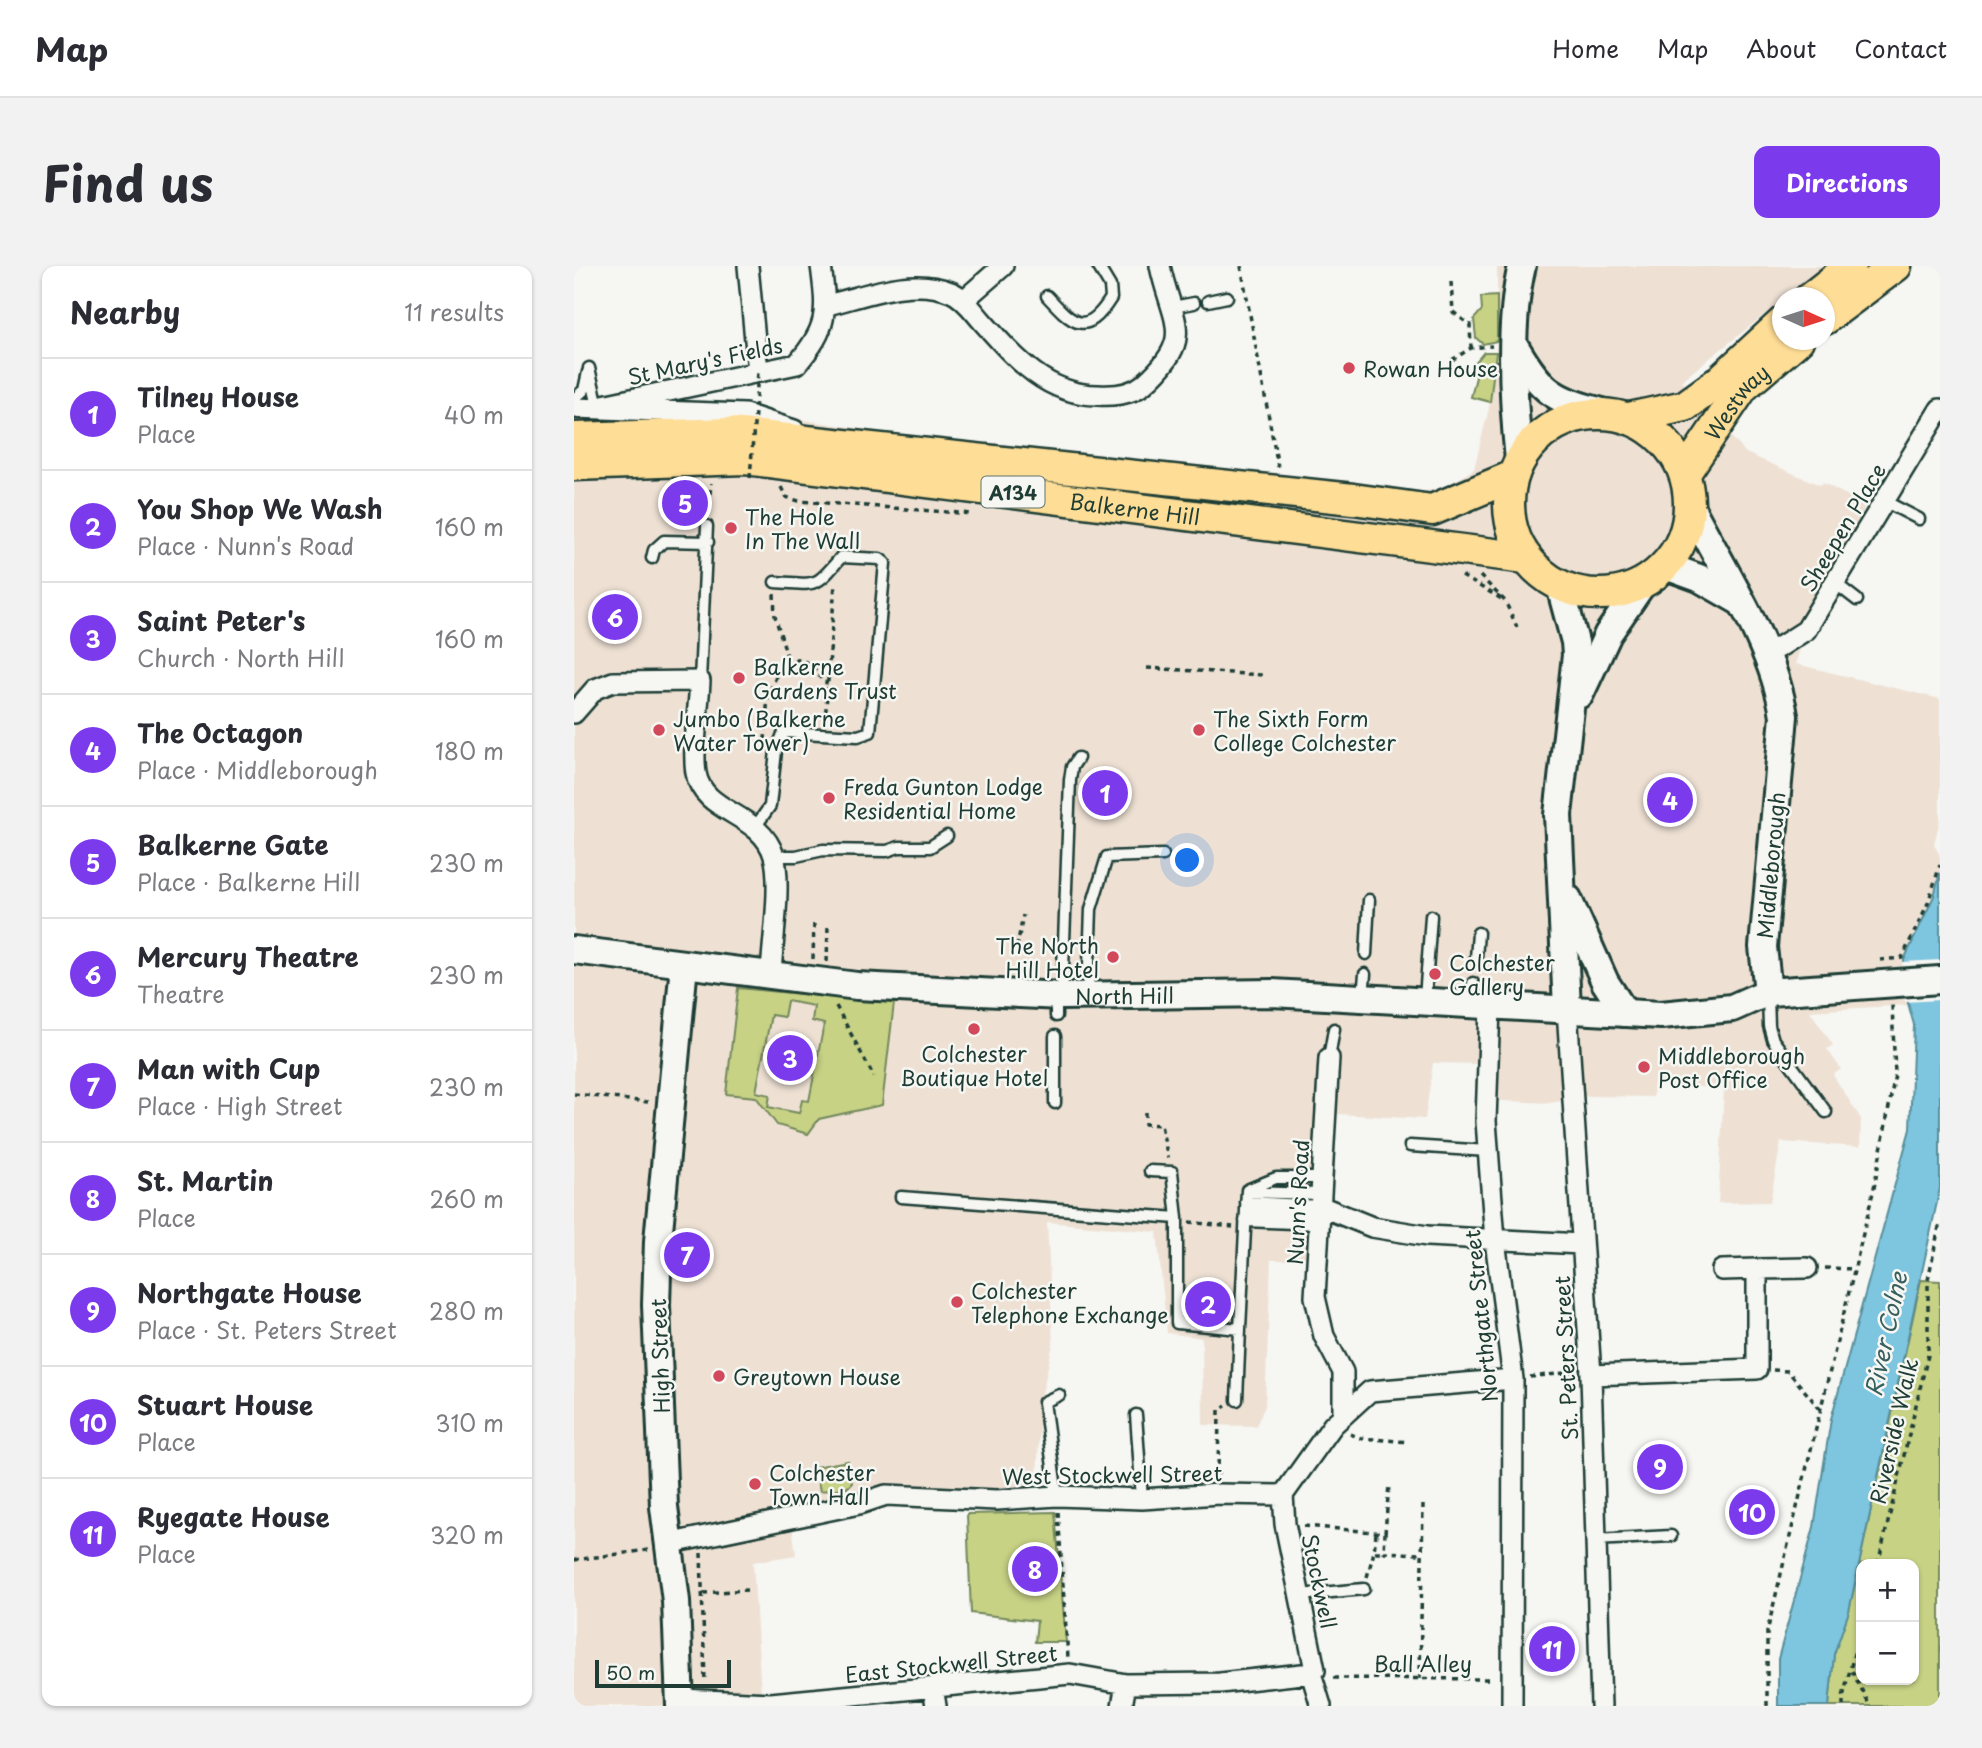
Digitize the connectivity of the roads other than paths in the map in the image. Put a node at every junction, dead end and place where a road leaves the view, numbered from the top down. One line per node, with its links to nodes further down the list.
1 (821, 266): 15 (street, St Mary's Fields)
2 (1003, 266): 12 (street)
3 (1098, 266): 10 (lane)
4 (1160, 266): 16 (street)
5 (1522, 266): 19 (street)
6 (1851, 266): 9 (main road)
7 (1896, 266): 17 (main road)
8 (749, 273): 21 (street)
9 (1824, 287)
10 (1047, 296)
11 (1227, 298): 13 (lane)
12 (964, 300): 15 (street); 16 (street)
13 (1208, 301)
14 (1194, 303): 16 (lane)
15 (827, 305): 21 (street, St Mary's Fields)
16 (1173, 307)
17 (1835, 312)
18 (1772, 332): 26 (main road, Westway / A134)
19 (1515, 344): 26 (street); 30 (street)
20 (1786, 350): 31 (main road, Westway)
21 (758, 372): 23 (street, St Mary's Fields)
22 (574, 399): 23 (lane)
23 (598, 406): 24 (street); 28 (street)
24 (574, 408)
25 (1940, 409): 32 (street, Sheepen Place)
26 (1618, 415): 30 (main road, A134); 31 (main road)
27 (574, 438): 28 (main road, Balkerne Hill / A134)
28 (834, 444): 30 (main road, Balkerne Hill / A134)
29 (574, 465): 38 (main road, Balkerne Hill / A134)
30 (1516, 468): 38 (main road)
31 (1685, 474): 33 (main road)
32 (1884, 501): 34 (lane); 41 (street, Sheepen Place)
33 (1690, 506): 39 (main road); 44 (street, Middleborough)
34 (1919, 519)
35 (707, 526): 36 (lane)
36 (708, 542): 37 (lane); 46 (lane)
37 (652, 558)
38 (1526, 558): 42 (main road)
39 (1655, 575): 42 (main road); 44 (street); 48 (street)
40 (775, 582): 50 (lane)
41 (1835, 583): 43 (lane); 45 (street, Sheepen Place)
42 (1560, 586): 48 (street)
43 (1857, 600)
44 (1739, 601): 45 (street, Middleborough)
45 (1768, 655): 65 (street, Middleborough)
46 (700, 681): 47 (street); 50 (street)
47 (574, 713)
48 (1567, 728): 54 (street)
49 (1078, 758): 67 (lane)
50 (756, 825): 53 (street)
51 (947, 836): 53 (lane)
52 (1163, 855): 67 (lane)
53 (774, 856): 63 (street)
54 (1561, 881): 61 (street); 71 (street)
55 (1369, 900): 59 (lane)
56 (1432, 916): 68 (lane)
57 (1478, 933): 60 (lane)
58 (574, 950): 62 (street, North Hill)
59 (1366, 954)
60 (1476, 958)
61 (1564, 963): 69 (street); 70 (street)
62 (684, 965): 63 (street, North Hill); 103 (street, High Street)
63 (771, 975): 67 (street, North Hill)
64 (1940, 980): 65 (street)
65 (1768, 992): 71 (street); 76 (lane)
66 (1479, 998): 68 (street, North Hill); 69 (street, North Hill); 78 (street, Northgate Street)
67 (1066, 1001): 68 (street, North Hill)
68 (1425, 1002)
69 (1530, 1007): 70 (street, North Hill)
70 (1567, 1009): 71 (street); 85 (street, St. Peters Street)
71 (1625, 1013)
72 (1334, 1029): 74 (lane, Nunn's Road)
73 (1055, 1036): 75 (lane)
74 (1329, 1058): 81 (street, Nunn's Road)
75 (1055, 1103)
76 (1826, 1112)
77 (1410, 1146): 78 (lane)
78 (1488, 1151): 84 (street, Northgate Street)
79 (1150, 1171): 83 (lane)
80 (901, 1197): 83 (lane)
81 (1320, 1204): 82 (lane); 82 (lane); 82 (lane); 84 (street); 90 (street, Nunn's Road)
82 (1246, 1207): 89 (lane)
83 (1177, 1218): 89 (lane)
84 (1495, 1240): 85 (street); 92 (street, Northgate Street)
85 (1581, 1244): 91 (street, St. Peters Street)
86 (1807, 1268): 87 (street)
87 (1757, 1269): 88 (street); 91 (street)
88 (1722, 1270)
89 (1240, 1329): 95 (lane)
90 (1343, 1372): 93 (street); 97 (street)
91 (1591, 1373): 102 (street, St. Peters Street)
92 (1513, 1379): 93 (street); 112 (street, Northgate Street)
93 (1370, 1391): 97 (street)
94 (1059, 1395): 99 (lane)
95 (1237, 1400)
96 (1136, 1415): 100 (lane)
97 (1338, 1420): 98 (street)
98 (1283, 1495): 100 (street, West Stockwell Street); 105 (street, Stockwell)
99 (1057, 1496): 100 (street, West Stockwell Street); 103 (street, West Stockwell Street)
100 (1142, 1499)
101 (1671, 1536): 102 (lane)
102 (1595, 1540): 113 (street, St. Peters Street)
103 (667, 1544): 109 (street, High Street)
104 (1364, 1589): 105 (lane)
105 (1300, 1595): 106 (street, Stockwell)
106 (1311, 1673): 107 (street, East Stockwell Street); 111 (street, Stockwell)
107 (1126, 1684): 108 (street, East Stockwell Street); 110 (street)
108 (935, 1697): 109 (street, East Stockwell Street)
109 (689, 1702)
110 (1122, 1706)
111 (1321, 1706)
112 (1512, 1706)
113 (1601, 1706)

